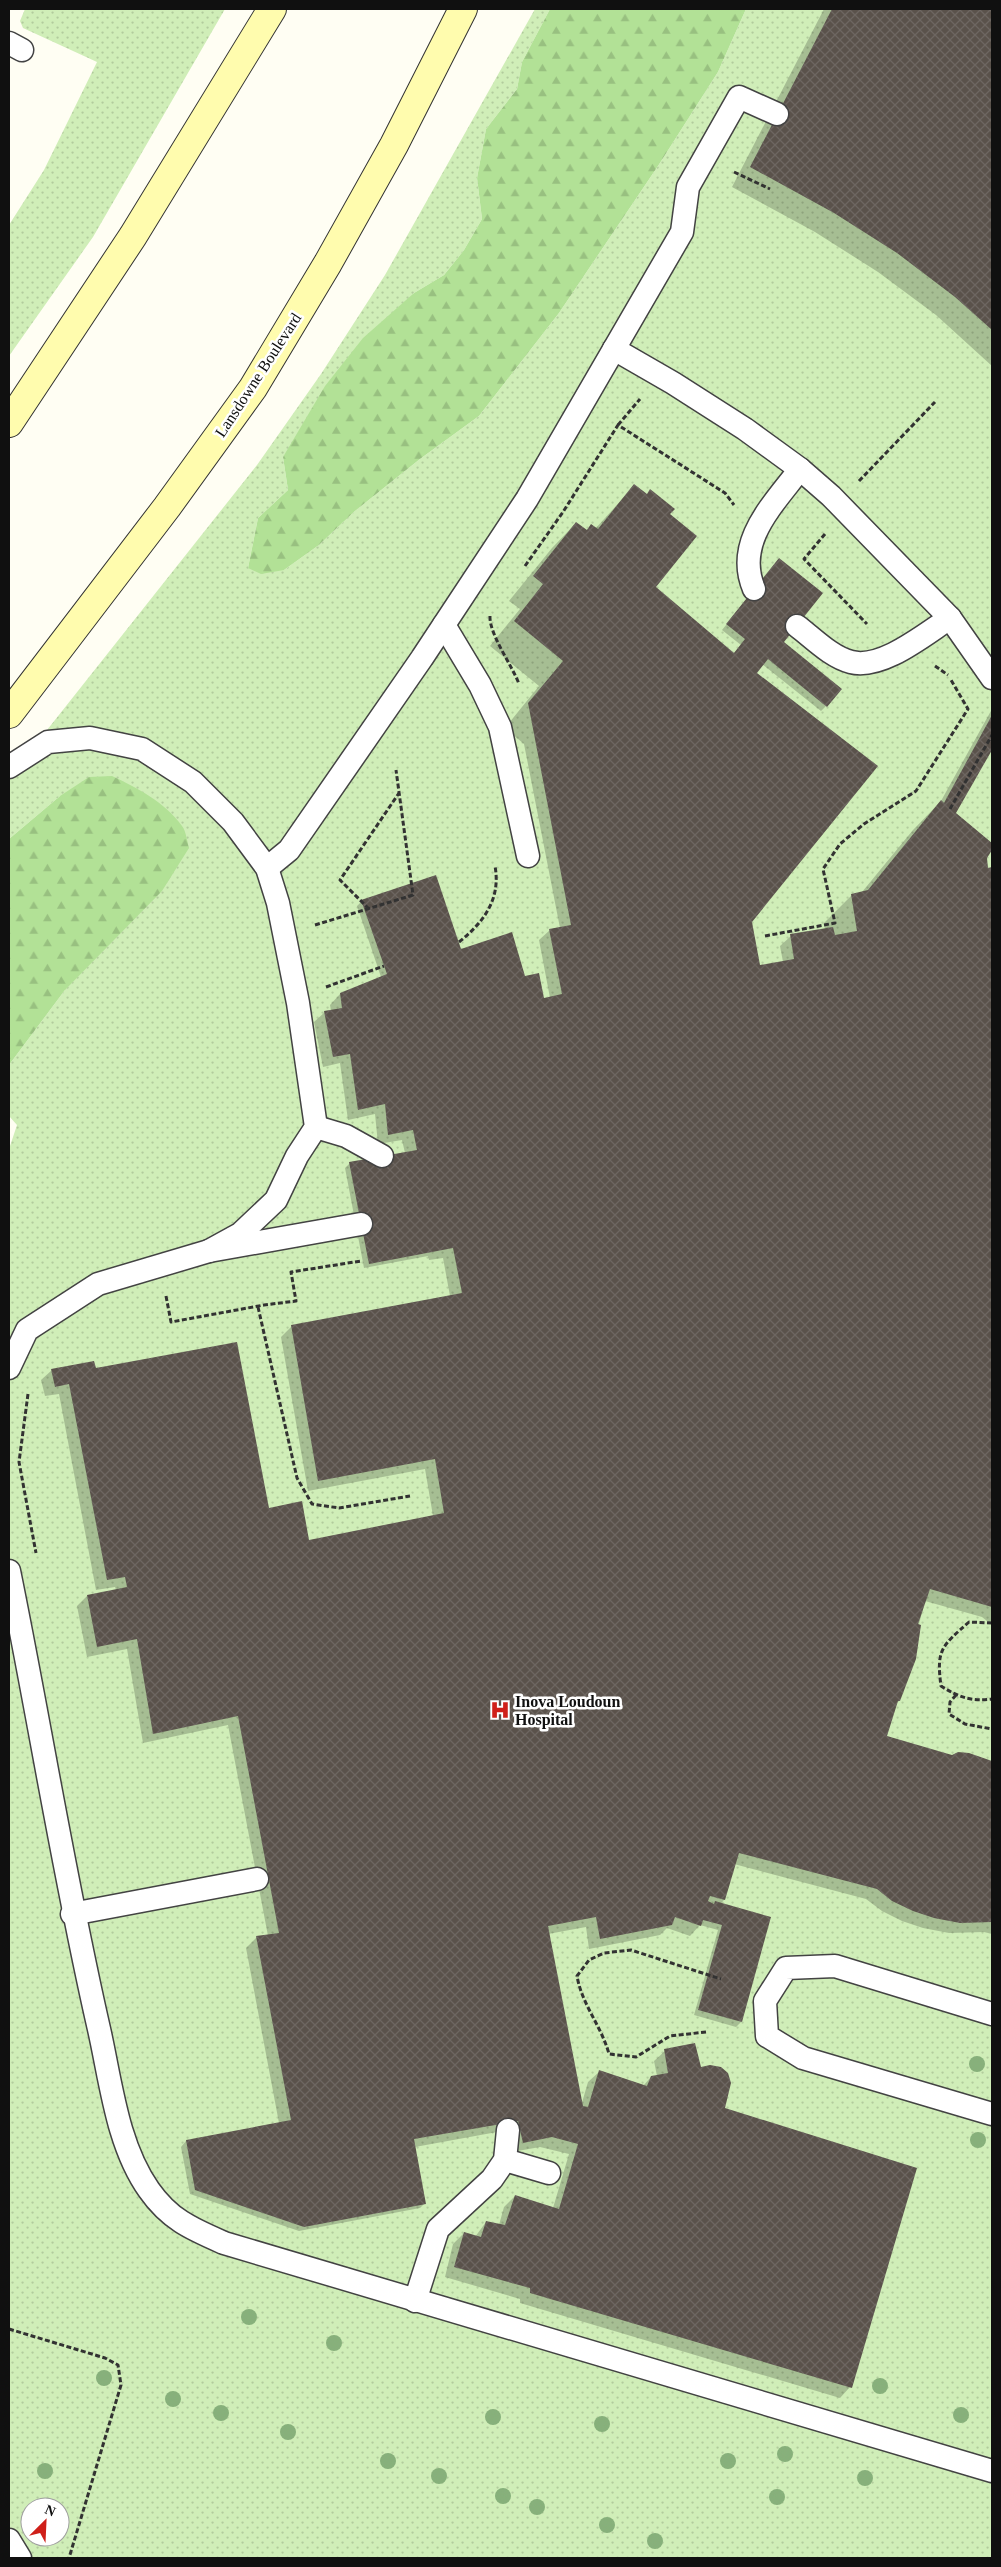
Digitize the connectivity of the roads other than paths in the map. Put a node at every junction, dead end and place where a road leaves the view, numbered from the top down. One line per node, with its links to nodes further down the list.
1 (272, 9): 5 (main road)
2 (463, 9): 12 (main road, Lansdowne Boulevard)
3 (777, 114): 4 (lane)
4 (614, 349): 6 (lane); 9 (lane)
5 (9, 423)
6 (800, 469): 7 (lane); 8 (lane)
7 (754, 589)
8 (950, 618): 10 (lane); 11 (lane)
9 (444, 625): 14 (lane); 15 (lane)
10 (797, 626)
11 (992, 678)
12 (9, 714)
13 (9, 767): 15 (lane)
14 (528, 856)
15 (267, 868): 16 (lane)
16 (316, 1127): 17 (lane); 19 (lane)
17 (382, 1156)
18 (362, 1224): 19 (lane)
19 (210, 1251): 20 (lane)
20 (9, 1368)
21 (9, 1570): 23 (lane)
22 (257, 1879): 23 (lane)
23 (72, 1914): 29 (lane)
24 (992, 2014): 25 (lane)
25 (992, 2114)
26 (508, 2130): 27 (lane)
27 (506, 2160): 28 (lane); 29 (lane)
28 (549, 2173)
29 (415, 2301): 30 (lane)
30 (992, 2472)
31 (9, 2540): 32 (lane)
32 (20, 2558)

